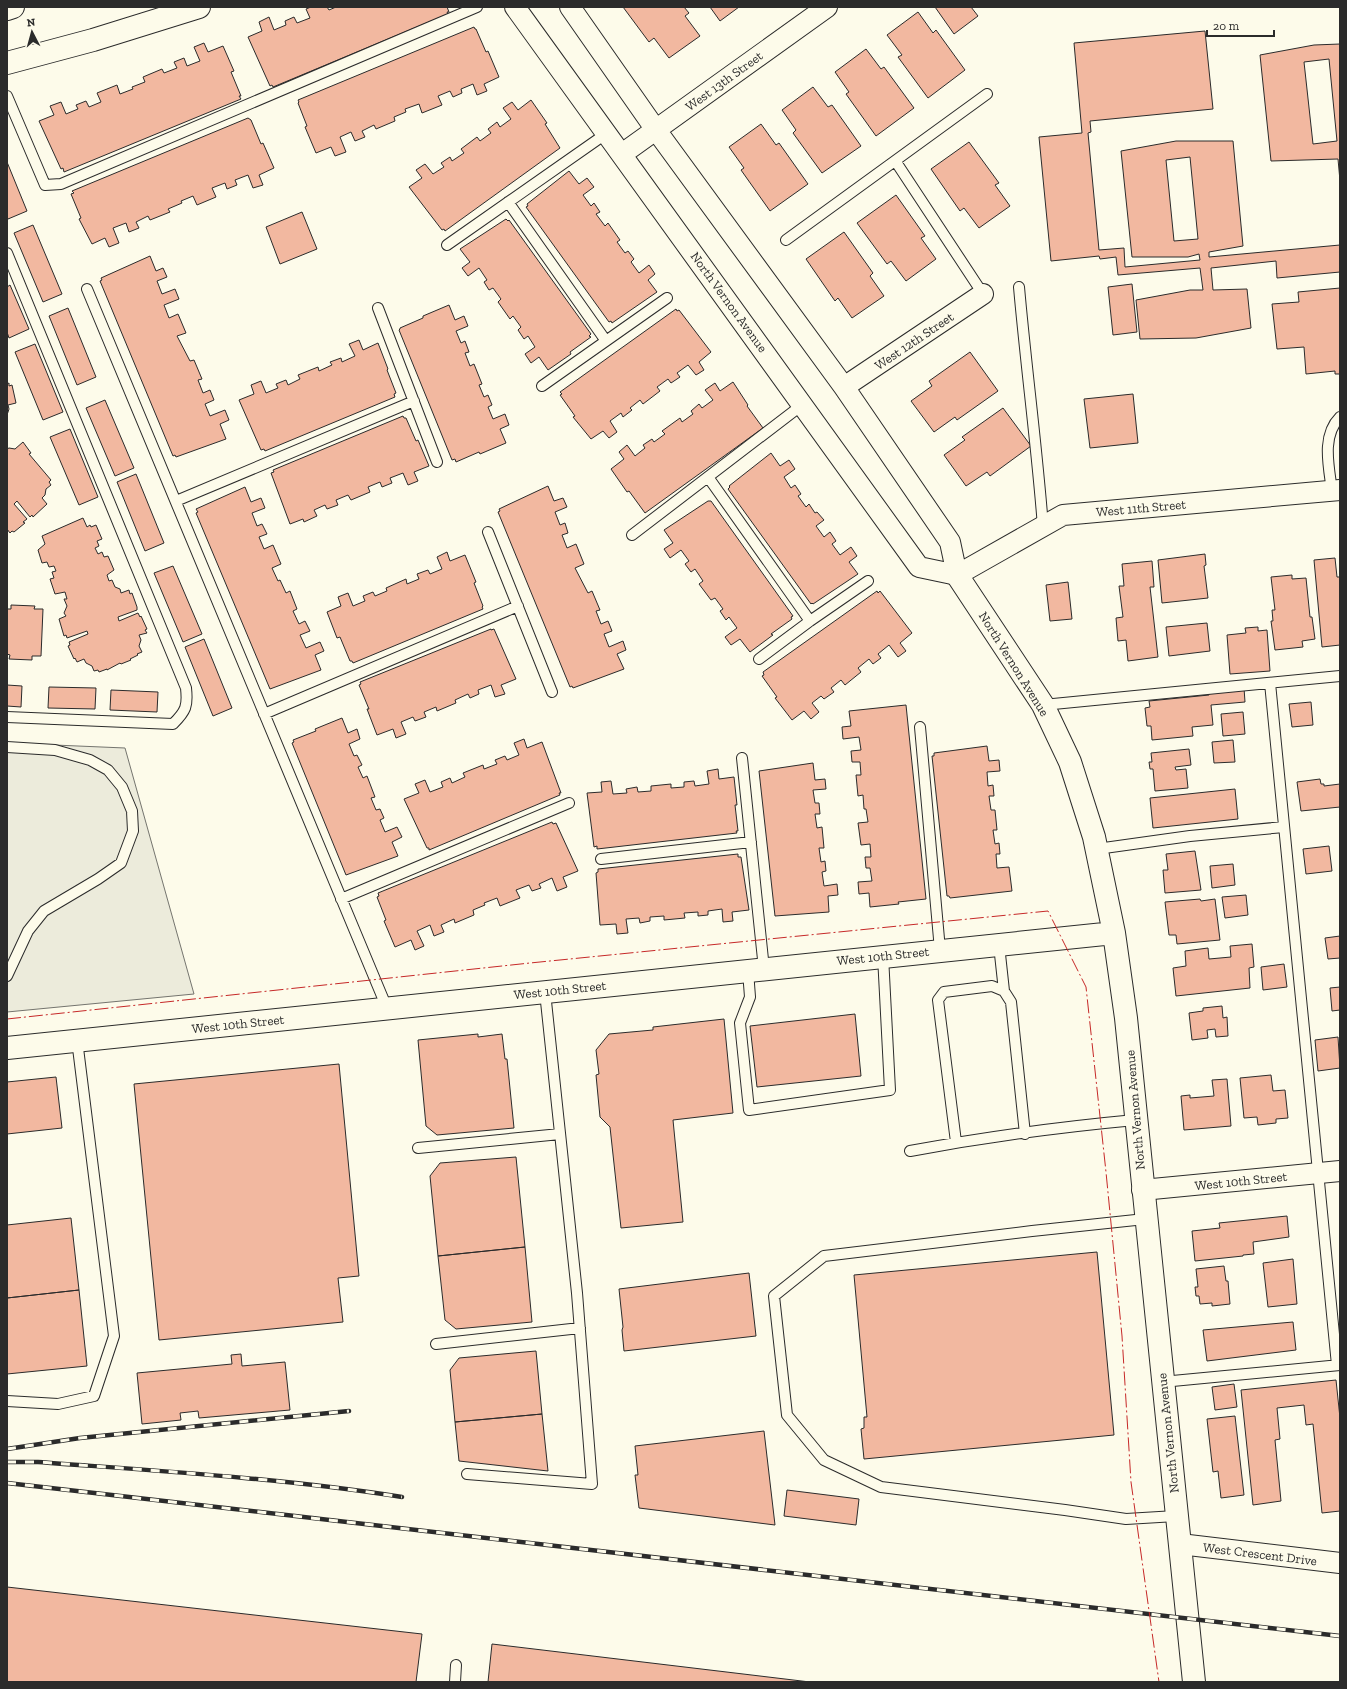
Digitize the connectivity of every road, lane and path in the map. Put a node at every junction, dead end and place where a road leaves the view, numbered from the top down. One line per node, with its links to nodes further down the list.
1 (13, 7): 7 (street)
2 (199, 7): 8 (street)
3 (477, 7): 10 (lane)
4 (515, 7): 12 (street, North Vernon Avenue)
5 (570, 7): 11 (street, North Vernon Avenue)
6 (827, 7): 11 (street, West 13th Street)
7 (7, 9)
8 (7, 63)
9 (987, 94): 14 (lane)
10 (7, 96)
11 (656, 130): 13 (street, West 13th Street); 26 (street, North Vernon Avenue)
12 (607, 133): 13 (street, North Vernon Avenue); 15 (lane)
13 (622, 154): 28 (street, North Vernon Avenue)
14 (896, 162): 16 (lane); 21 (lane)
15 (508, 202): 17 (lane); 24 (lane)
16 (786, 240)
17 (447, 245)
18 (7, 253): 47 (lane)
19 (1019, 287): 34 (lane)
20 (87, 289): 33 (lane)
21 (983, 294): 26 (street, West 12th Street)
22 (667, 298): 24 (lane)
23 (378, 308): 27 (lane)
24 (606, 341): 25 (lane)
25 (542, 386)
26 (844, 387): 37 (street, North Vernon Avenue)
27 (414, 401): 30 (lane); 33 (lane)
28 (802, 405): 31 (lane); 37 (street, North Vernon Avenue)
29 (1340, 417): 32 (lane)
30 (437, 462)
31 (708, 477): 36 (lane); 40 (lane)
32 (1336, 491): 34 (street, West 11th Street)
33 (176, 501): 46 (lane)
34 (1043, 526): 37 (street, West 11th Street)
35 (488, 532): 39 (lane)
36 (632, 535)
37 (957, 575): 45 (street, North Vernon Avenue)
38 (868, 581): 40 (lane)
39 (518, 606): 44 (lane); 46 (lane)
40 (810, 621): 41 (lane)
41 (759, 659)
42 (1340, 676): 43 (lane)
43 (1270, 683): 45 (lane); 52 (lane)
44 (552, 692)
45 (1043, 706): 54 (street, North Vernon Avenue)
46 (264, 714): 56 (lane)
47 (7, 717)
48 (920, 727): 59 (lane)
49 (7, 747): 62 (lane)
50 (742, 758): 53 (lane)
51 (569, 803): 56 (lane)
52 (1284, 827): 54 (lane); 75 (lane)
53 (751, 842): 55 (lane); 61 (lane)
54 (1097, 849): 57 (street, North Vernon Avenue)
55 (601, 859)
56 (341, 900): 65 (lane)
57 (1114, 932): 58 (street, West 10th Street); 68 (street, North Vernon Avenue)
58 (999, 945): 59 (street, West 10th Street); 63 (lane)
59 (940, 950): 60 (street, West 10th Street)
60 (883, 956): 61 (street, West 10th Street); 61 (lane)
61 (756, 970): 64 (street, West 10th Street)
62 (7, 976)
63 (1004, 991): 70 (lane); 71 (lane)
64 (545, 992): 65 (street, West 10th Street); 69 (lane)
65 (387, 1008): 66 (street, West 10th Street)
66 (77, 1040): 67 (street, West 10th Street); 82 (lane)
67 (7, 1048)
68 (1136, 1120): 70 (lane); 76 (street, North Vernon Avenue)
69 (560, 1134): 72 (lane); 78 (lane)
70 (1025, 1134): 71 (lane)
71 (956, 1142): 73 (lane)
72 (418, 1148)
73 (910, 1151)
74 (1340, 1171): 75 (street, West 10th Street)
75 (1318, 1174): 76 (street, West 10th Street); 80 (lane)
76 (1142, 1190): 77 (street, North Vernon Avenue)
77 (1145, 1219): 81 (street, North Vernon Avenue); 84 (lane)
78 (580, 1328): 79 (lane); 83 (lane)
79 (436, 1344)
80 (1338, 1365): 81 (lane)
81 (1162, 1382): 84 (street, North Vernon Avenue)
82 (7, 1401)
83 (467, 1474)
84 (1176, 1516): 85 (street, North Vernon Avenue)
85 (1180, 1544): 86 (street, West Crescent Drive); 89 (street, North Vernon Avenue)
86 (1340, 1564)
87 (456, 1665): 88 (lane)
88 (455, 1682)
89 (1194, 1682)

